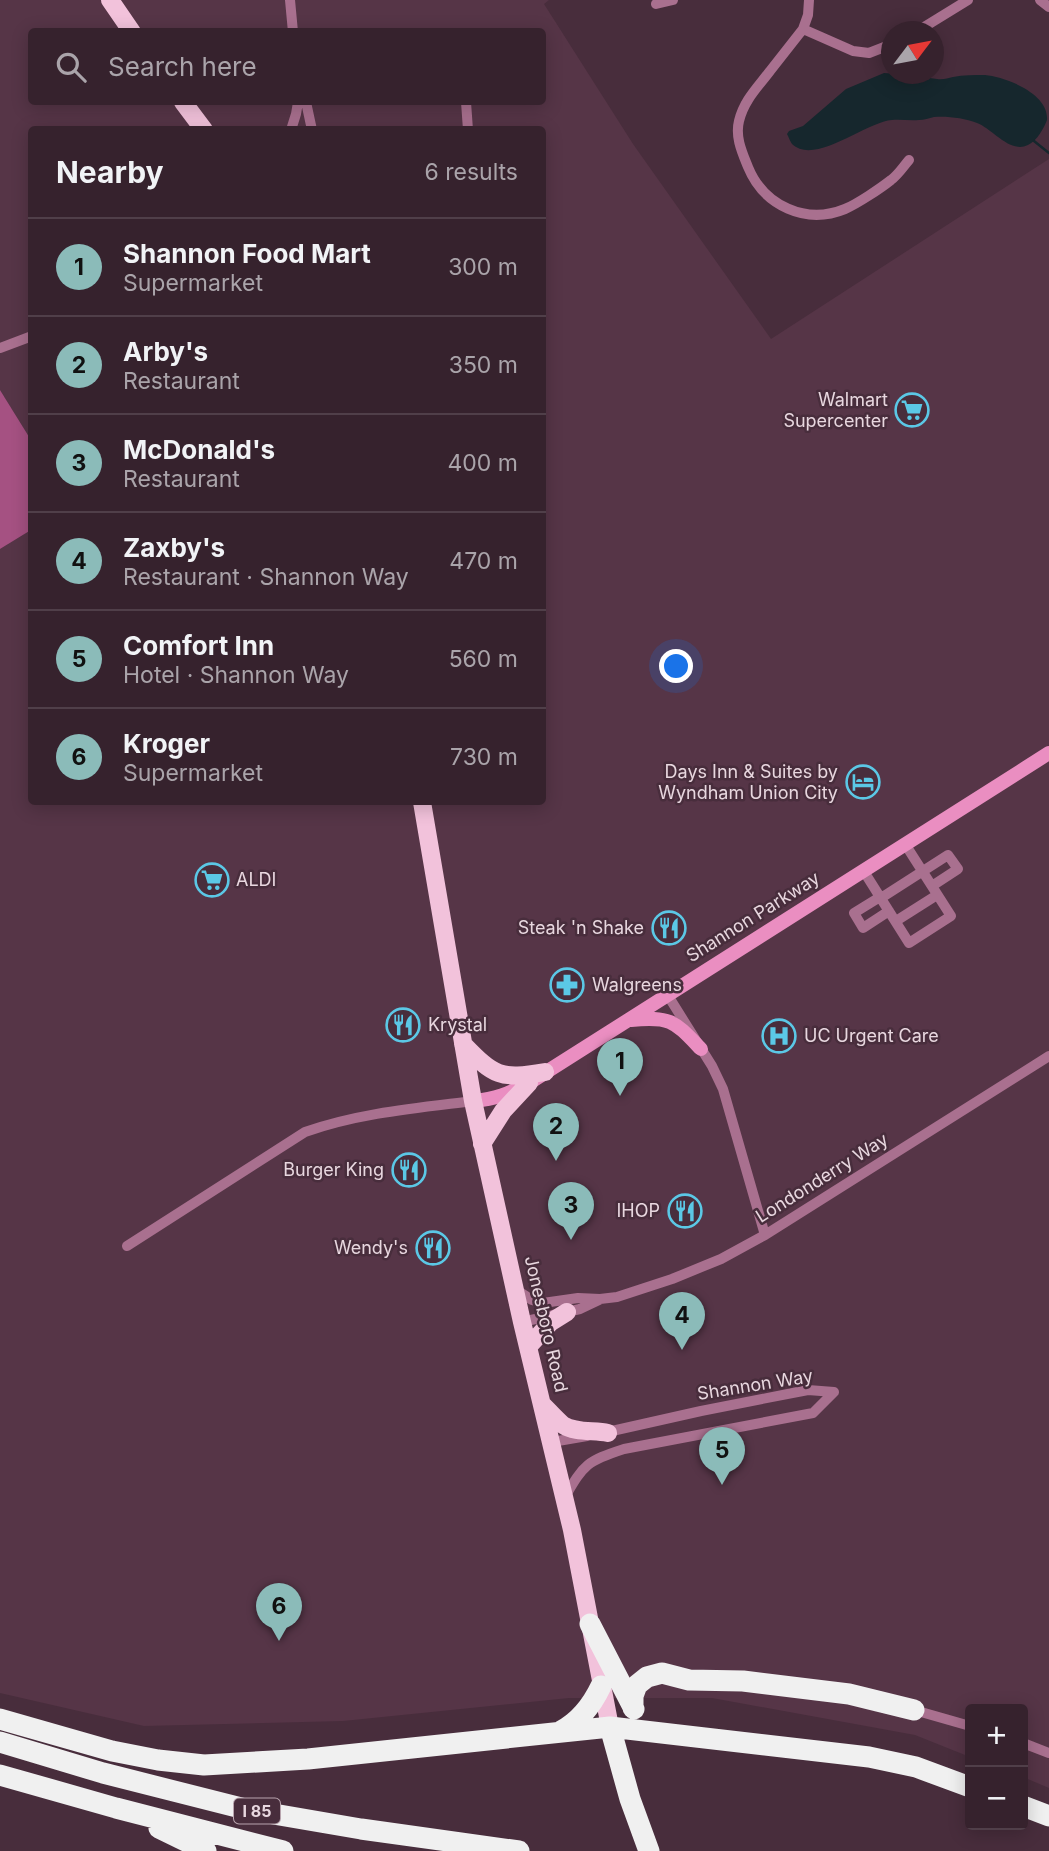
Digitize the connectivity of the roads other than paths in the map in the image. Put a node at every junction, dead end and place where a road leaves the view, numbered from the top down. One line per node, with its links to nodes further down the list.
1 (110, 0): 10 (main road)
2 (290, 0): 11 (street)
3 (673, 0): 7 (street)
4 (809, 0): 12 (street)
5 (968, 0): 9 (street)
6 (1040, 0): 8 (street)
7 (656, 5)
8 (1049, 7)
9 (934, 21)
10 (129, 28)
11 (293, 28)
12 (803, 29): 13 (street); 22 (street)
13 (881, 48)
14 (185, 105): 18 (main road)
15 (298, 105): 19 (street)
16 (307, 105): 20 (street)
17 (466, 105): 21 (street)
18 (201, 126)
19 (292, 126)
20 (311, 126)
21 (468, 126)
22 (909, 160)
23 (28, 337): 24 (street)
24 (0, 348)
25 (1049, 753): 27 (street, Shannon Parkway)
26 (423, 805): 35 (main road, Jonesboro Road)
27 (905, 844): 28 (street, Shannon Parkway); 29 (street)
28 (863, 870): 31 (street); 33 (street, Shannon Parkway)
29 (922, 871): 30 (street); 30 (street); 31 (street)
30 (935, 890): 32 (street); 32 (street)
31 (880, 897): 32 (street); 32 (street)
32 (892, 916)
33 (667, 994): 34 (street, Shannon Parkway); 36 (street)
34 (626, 1020): 36 (street); 38 (street, Shannon Parkway)
35 (463, 1044): 38 (main road); 40 (main road, Jonesboro Road)
36 (701, 1049): 42 (street)
37 (1049, 1056): 42 (street, Londonderry Way)
38 (545, 1072): 39 (street, Shannon Parkway)
39 (529, 1083): 40 (street, Shannon Parkway); 41 (main road)
40 (473, 1101): 41 (main road, Jonesboro Road); 43 (street)
41 (482, 1144): 44 (main road, Jonesboro Road)
42 (765, 1236): 45 (street, Londonderry Way)
43 (127, 1246)
44 (514, 1288): 45 (street, Londonderry Way); 47 (main road, Jonesboro Road)
45 (600, 1299): 46 (street, Londonderry Way)
46 (567, 1312): 47 (street, Londonderry Way); 48 (main road)
47 (522, 1322): 48 (main road, Jonesboro Road)
48 (528, 1347): 49 (main road, Jonesboro Road)
49 (542, 1404): 50 (main road); 51 (main road, Jonesboro Road)
50 (608, 1433): 51 (street, Shannon Way); 52 (street, Shannon Way)
51 (552, 1443): 52 (main road, Jonesboro Road)
52 (565, 1497): 53 (main road, Jonesboro Road)
53 (590, 1624): 54 (main road, Jonesboro Road); 55 (highway)
54 (601, 1686): 59 (main road, Jonesboro Road); 60 (highway)
55 (633, 1708): 56 (highway); 61 (highway)
56 (915, 1710): 58 (street)
57 (0, 1719): 60 (highway)
58 (965, 1725)
59 (610, 1727): 60 (highway); 61 (highway); 73 (highway, Jonesboro Road)
60 (558, 1732)
61 (657, 1732): 66 (highway)
62 (0, 1742): 72 (highway, I 85)
63 (1028, 1745): 64 (street)
64 (1049, 1753)
65 (0, 1774): 67 (highway, I 85)
66 (965, 1785)
67 (117, 1808): 70 (highway); 71 (highway, I 85)
68 (1028, 1808): 69 (highway)
69 (1049, 1816)
70 (206, 1851)
71 (283, 1851)
72 (519, 1851)
73 (649, 1851)

